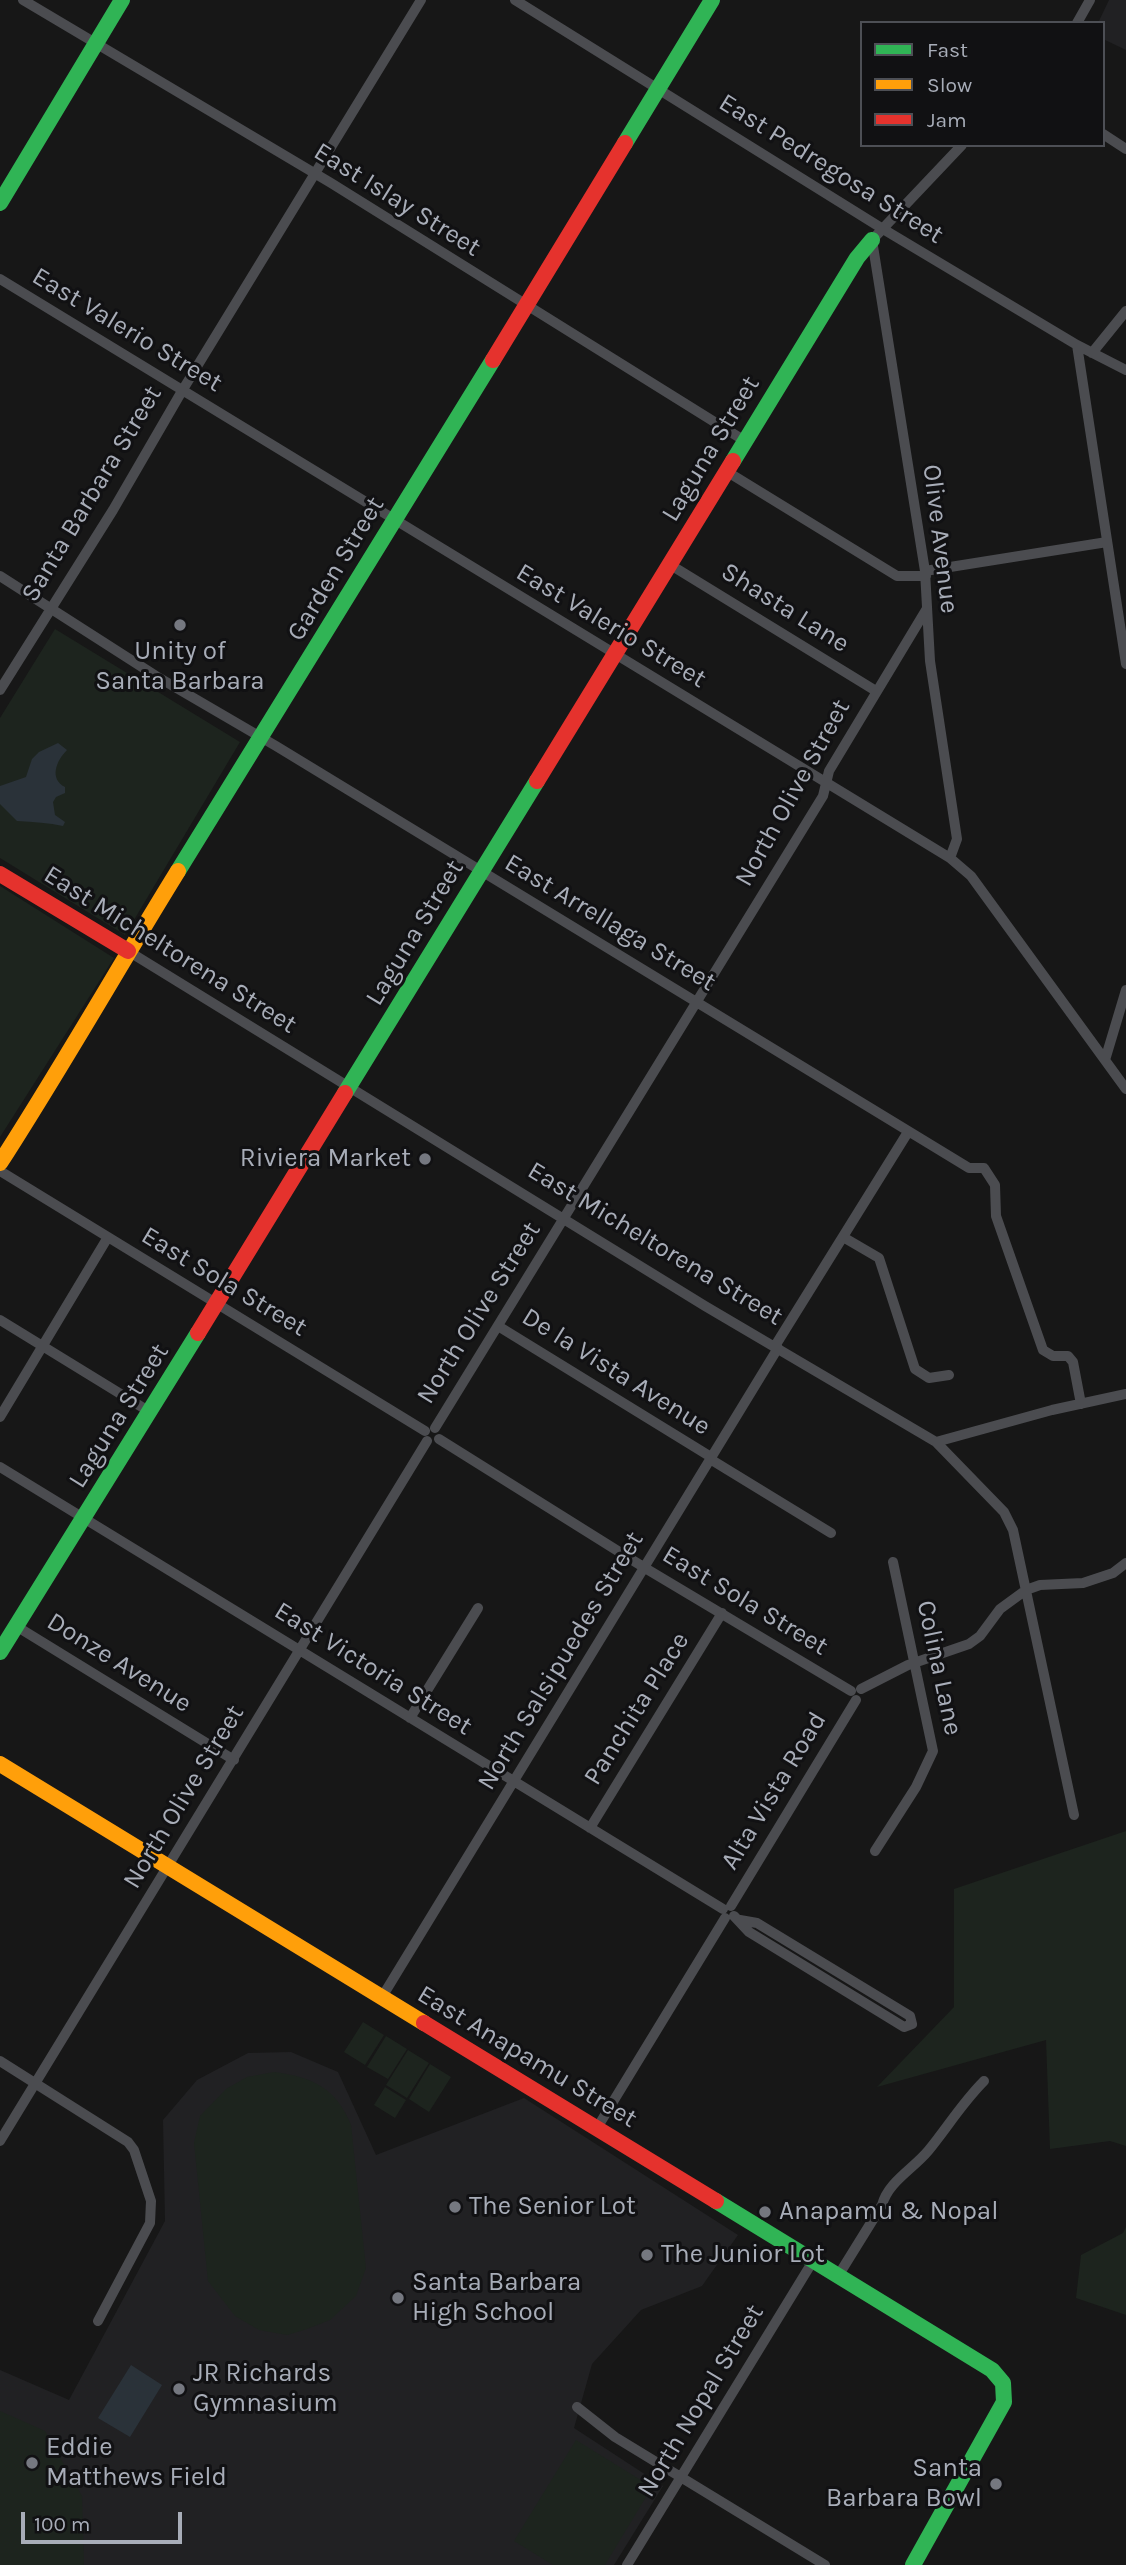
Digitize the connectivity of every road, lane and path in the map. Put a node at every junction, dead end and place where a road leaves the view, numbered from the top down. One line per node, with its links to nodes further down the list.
1 (23, 0): 8 (street, East Islay Street)
2 (122, 0): 8 (street)
3 (421, 0): 13 (street, Santa Barbara Street)
4 (515, 0): 9 (street, East Pedregosa Street)
5 (712, 0): 9 (street, Garden Street)
6 (1090, 0): 7 (street)
7 (1078, 21)
8 (96, 42): 13 (street, East Islay Street); 14 (street)
9 (658, 88): 15 (street, East Pedregosa Street); 17 (street, Garden Street)
10 (1105, 135): 12 (street)
11 (960, 147): 15 (street, Laguna Street)
12 (1126, 149)
13 (314, 174): 17 (street, East Islay Street); 23 (street, Santa Barbara Street)
14 (0, 203)
15 (878, 235): 20 (street, East Pedregosa Street); 24 (street, Laguna Street); 29 (street, Olive Avenue)
16 (0, 279): 23 (street, East Valerio Street)
17 (526, 307): 24 (street, East Islay Street); 26 (street, Garden Street)
18 (1126, 311): 21 (street)
19 (1126, 321): 21 (street)
20 (1077, 345): 21 (street, East Pedregosa Street); 27 (street)
21 (1092, 353): 22 (street, East Pedregosa Street)
22 (1126, 370)
23 (182, 391): 26 (street, East Valerio Street); 33 (street, Santa Barbara Street)
24 (745, 441): 25 (street, Laguna Street)
25 (726, 471): 28 (street, Laguna Street); 29 (street)
26 (396, 519): 35 (street, East Valerio Street); 39 (street, Garden Street)
27 (1107, 542): 29 (street); 32 (street)
28 (669, 564): 35 (street, Laguna Street); 38 (street, Shasta Lane)
29 (925, 573): 34 (street, Olive Avenue)
30 (0, 576): 33 (street, East Arrellaga Street)
31 (1126, 584): 32 (street)
32 (1114, 586): 36 (street)
33 (50, 608): 37 (street, Santa Barbara Street); 39 (street, East Arrellaga Street)
34 (926, 610): 38 (street, North Olive Street); 41 (street, Olive Avenue)
35 (614, 655): 40 (street, East Valerio Street); 42 (street, Laguna Street)
36 (1126, 664)
37 (0, 690)
38 (876, 691): 40 (street, North Olive Street)
39 (260, 737): 42 (street, East Arrellaga Street); 44 (street, Garden Street)
40 (827, 784): 41 (street, East Valerio Street); 46 (street, North Olive Street)
41 (950, 858): 47 (street, East Valerio Street)
42 (481, 872): 46 (street, East Arrellaga Street); 48 (street, Laguna Street)
43 (0, 874): 44 (street, East Micheltorena Street)
44 (128, 951): 48 (street, East Micheltorena Street); 51 (street, Garden Street)
45 (1126, 990): 47 (street)
46 (697, 1003): 50 (street, East Arrellaga Street); 53 (street, North Olive Street)
47 (1105, 1060): 49 (street, East Valerio Street)
48 (350, 1088): 53 (street, East Micheltorena Street); 56 (street, Laguna Street)
49 (1126, 1089)
50 (908, 1132): 55 (street, North Salsipuedes Street); 63 (street, East Arrellaga Street)
51 (0, 1163)
52 (0, 1171): 54 (street, East Sola Street)
53 (565, 1219): 58 (street, North Olive Street); 60 (street, East Micheltorena Street)
54 (108, 1237): 56 (street, East Sola Street); 59 (street)
55 (844, 1237): 60 (street, North Salsipuedes Street); 61 (street)
56 (216, 1303): 64 (street, Laguna Street); 66 (street, East Sola Street)
57 (0, 1320): 59 (street)
58 (498, 1326): 66 (street, North Olive Street); 68 (street, De la Vista Avenue)
59 (42, 1346): 64 (street); 65 (street)
60 (776, 1347): 67 (street, East Micheltorena Street); 68 (street, North Salsipuedes Street)
61 (949, 1374)
62 (1126, 1394): 63 (street)
63 (1081, 1404): 67 (street)
64 (150, 1412): 70 (street, Laguna Street)
65 (0, 1416)
66 (431, 1435): 74 (street, East Sola Street); 79 (street, North Olive Street)
67 (936, 1442): 75 (street, East Micheltorena Street)
68 (710, 1458): 71 (street, De la Vista Avenue); 74 (street, North Salsipuedes Street)
69 (0, 1467): 70 (street, East Victoria Street)
70 (84, 1519): 78 (street, Laguna Street); 79 (street, East Victoria Street)
71 (831, 1533)
72 (893, 1562): 81 (street, Colina Lane)
73 (1126, 1563): 75 (street)
74 (645, 1568): 77 (street, East Sola Street); 86 (street, North Salsipuedes Street)
75 (1026, 1590): 81 (street); 87 (street, East Micheltorena Street)
76 (478, 1608): 83 (street)
77 (722, 1613): 82 (street, East Sola Street); 88 (street, Panchita Place)
78 (16, 1626): 80 (street, Laguna Street); 84 (street, Donze Avenue)
79 (300, 1650): 83 (street, East Victoria Street); 84 (street, North Olive Street)
80 (0, 1652)
81 (916, 1662): 82 (street); 89 (street, Colina Lane)
82 (856, 1693): 91 (street, Alta Vista Road)
83 (410, 1718): 86 (street, East Victoria Street)
84 (234, 1760): 90 (street, North Olive Street)
85 (0, 1764): 90 (street, East Anapamu Street)
86 (513, 1782): 88 (street, East Victoria Street); 92 (street, North Salsipuedes Street)
87 (1073, 1815)
88 (590, 1828): 91 (street, East Victoria Street)
89 (874, 1851)
90 (168, 1867): 92 (street, East Anapamu Street); 95 (street, North Olive Street)
91 (731, 1914): 91 (street, East Victoria Street); 96 (street, Alta Vista Road)
92 (382, 1997): 96 (street, East Anapamu Street)
93 (0, 2061): 95 (street)
94 (984, 2081): 99 (street)
95 (36, 2083): 97 (street, North Olive Street); 100 (street)
96 (597, 2128): 98 (street, East Anapamu Street)
97 (0, 2141)
98 (813, 2261): 99 (street, East Anapamu Street); 102 (street, North Nopal Street)
99 (838, 2276): 105 (street, East Anapamu Street)
100 (98, 2321)
101 (577, 2407): 102 (street)
102 (681, 2477): 103 (street, North Nopal Street); 104 (street)
103 (627, 2565)
104 (825, 2565)
105 (913, 2565)

